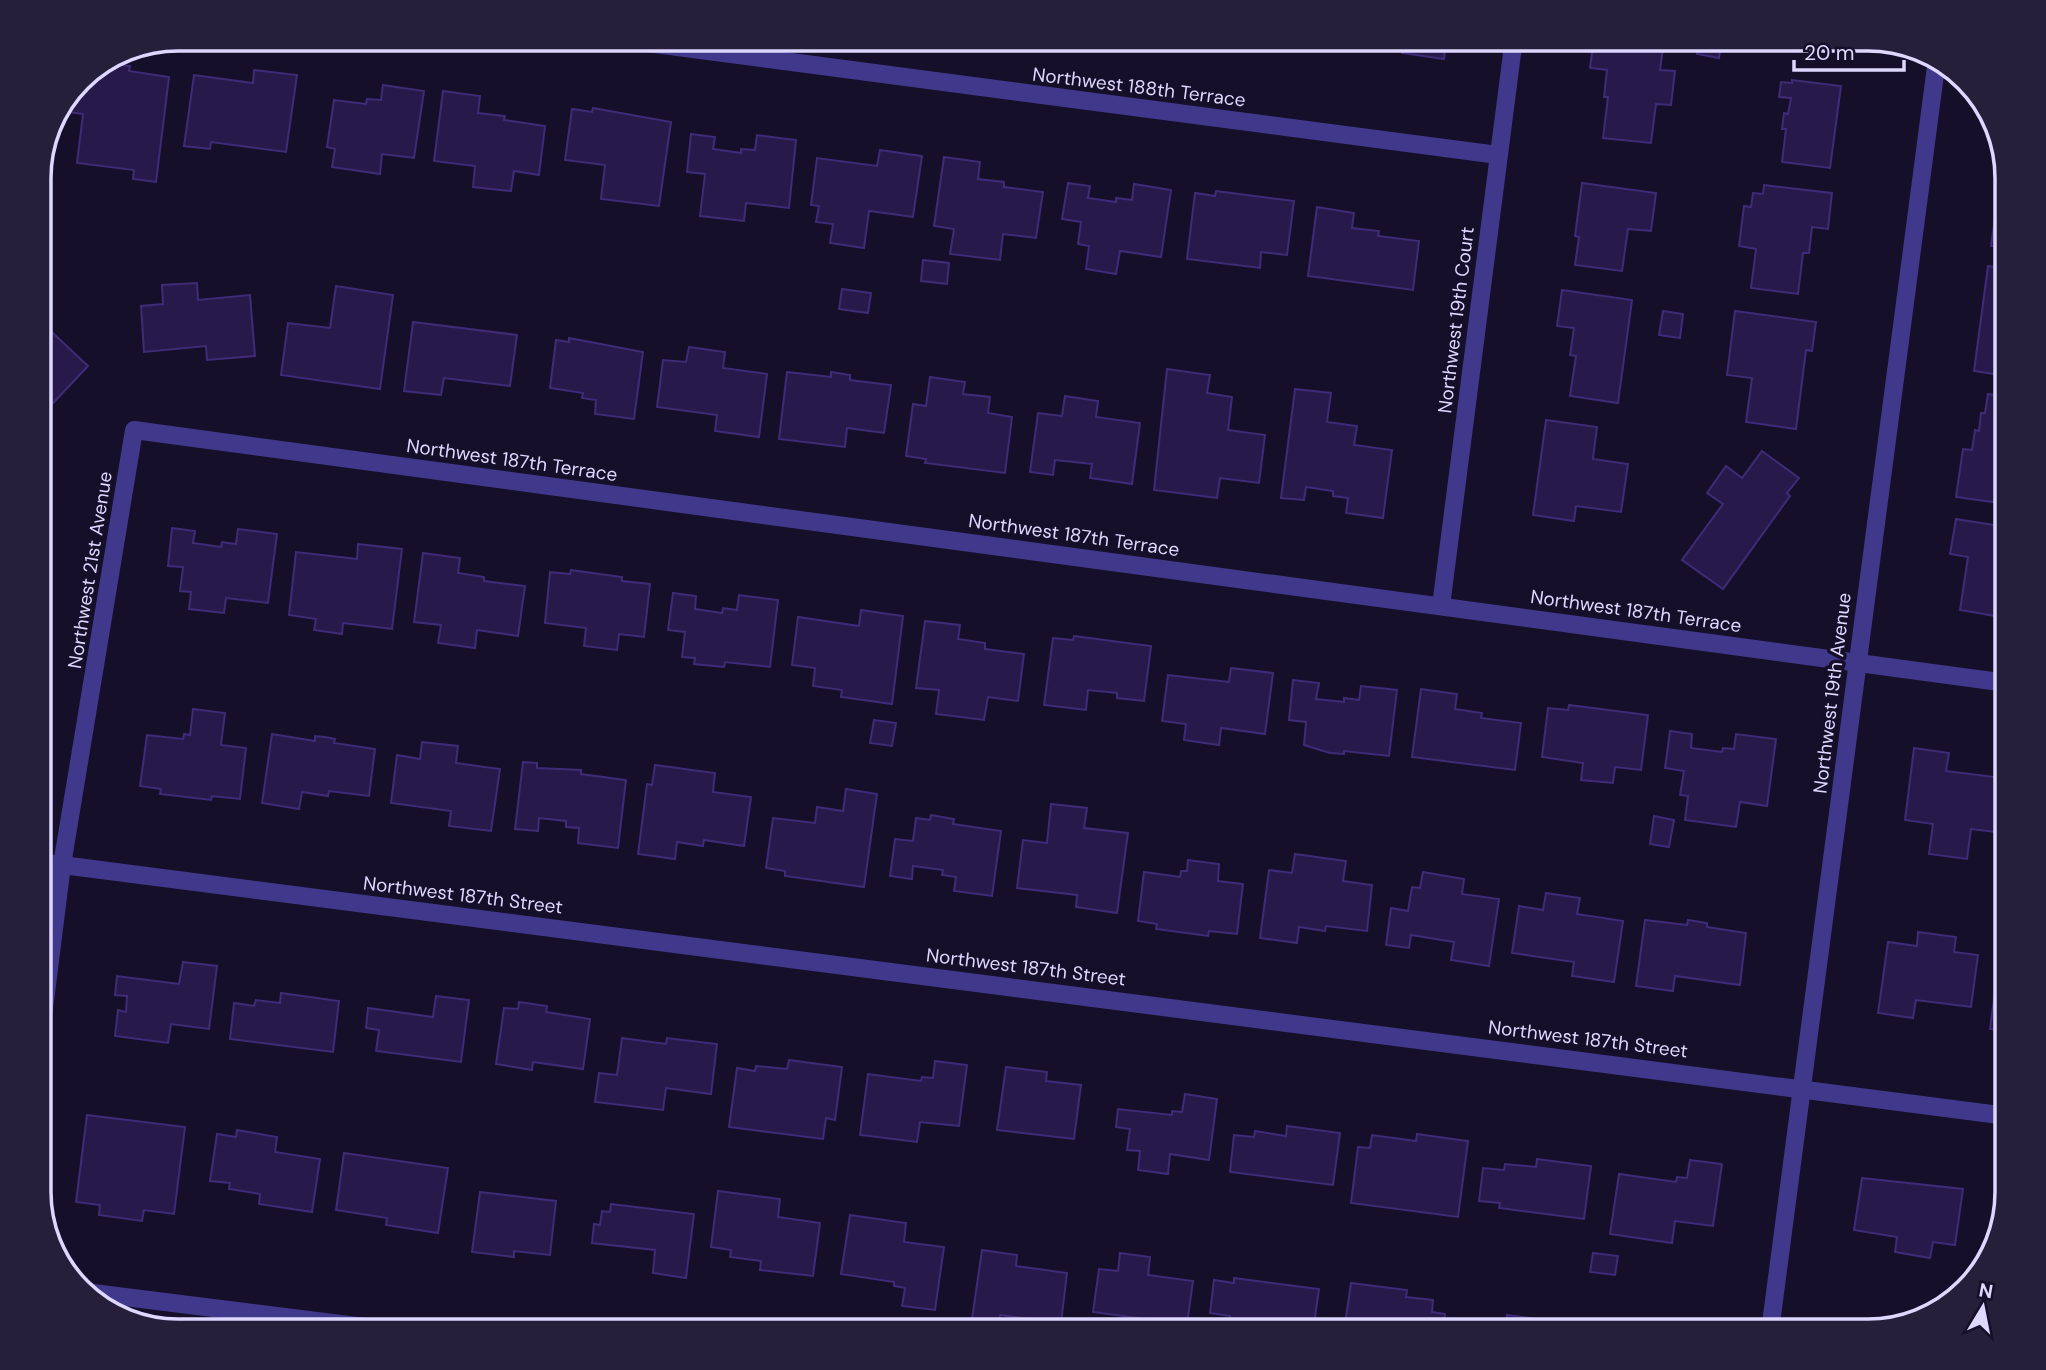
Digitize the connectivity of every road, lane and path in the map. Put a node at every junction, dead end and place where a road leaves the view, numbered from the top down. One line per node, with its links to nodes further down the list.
1 (707, 51): 4 (street, Northwest 188th Terrace)
2 (1512, 51): 4 (street, Northwest 19th Court)
3 (1936, 70): 7 (street, Northwest 19th Avenue)
4 (1498, 155): 6 (street, Northwest 19th Court)
5 (134, 430): 6 (street, Northwest 187th Terrace); 10 (street, Northwest 21st Avenue)
6 (1441, 606): 7 (street, Northwest 187th Terrace)
7 (1857, 662): 8 (street, Northwest 187th Terrace); 12 (street, Northwest 19th Avenue)
8 (1995, 681)
9 (51, 864): 10 (street, Northwest 187th Street)
10 (62, 865): 11 (street, Northwest 21st Avenue); 12 (street, Northwest 187th Street)
11 (51, 953)
12 (1802, 1087): 13 (street, Northwest 187th Street); 16 (street, Northwest 19th Avenue)
13 (1995, 1114)
14 (102, 1294): 15 (street)
15 (296, 1319)
16 (1772, 1319)

